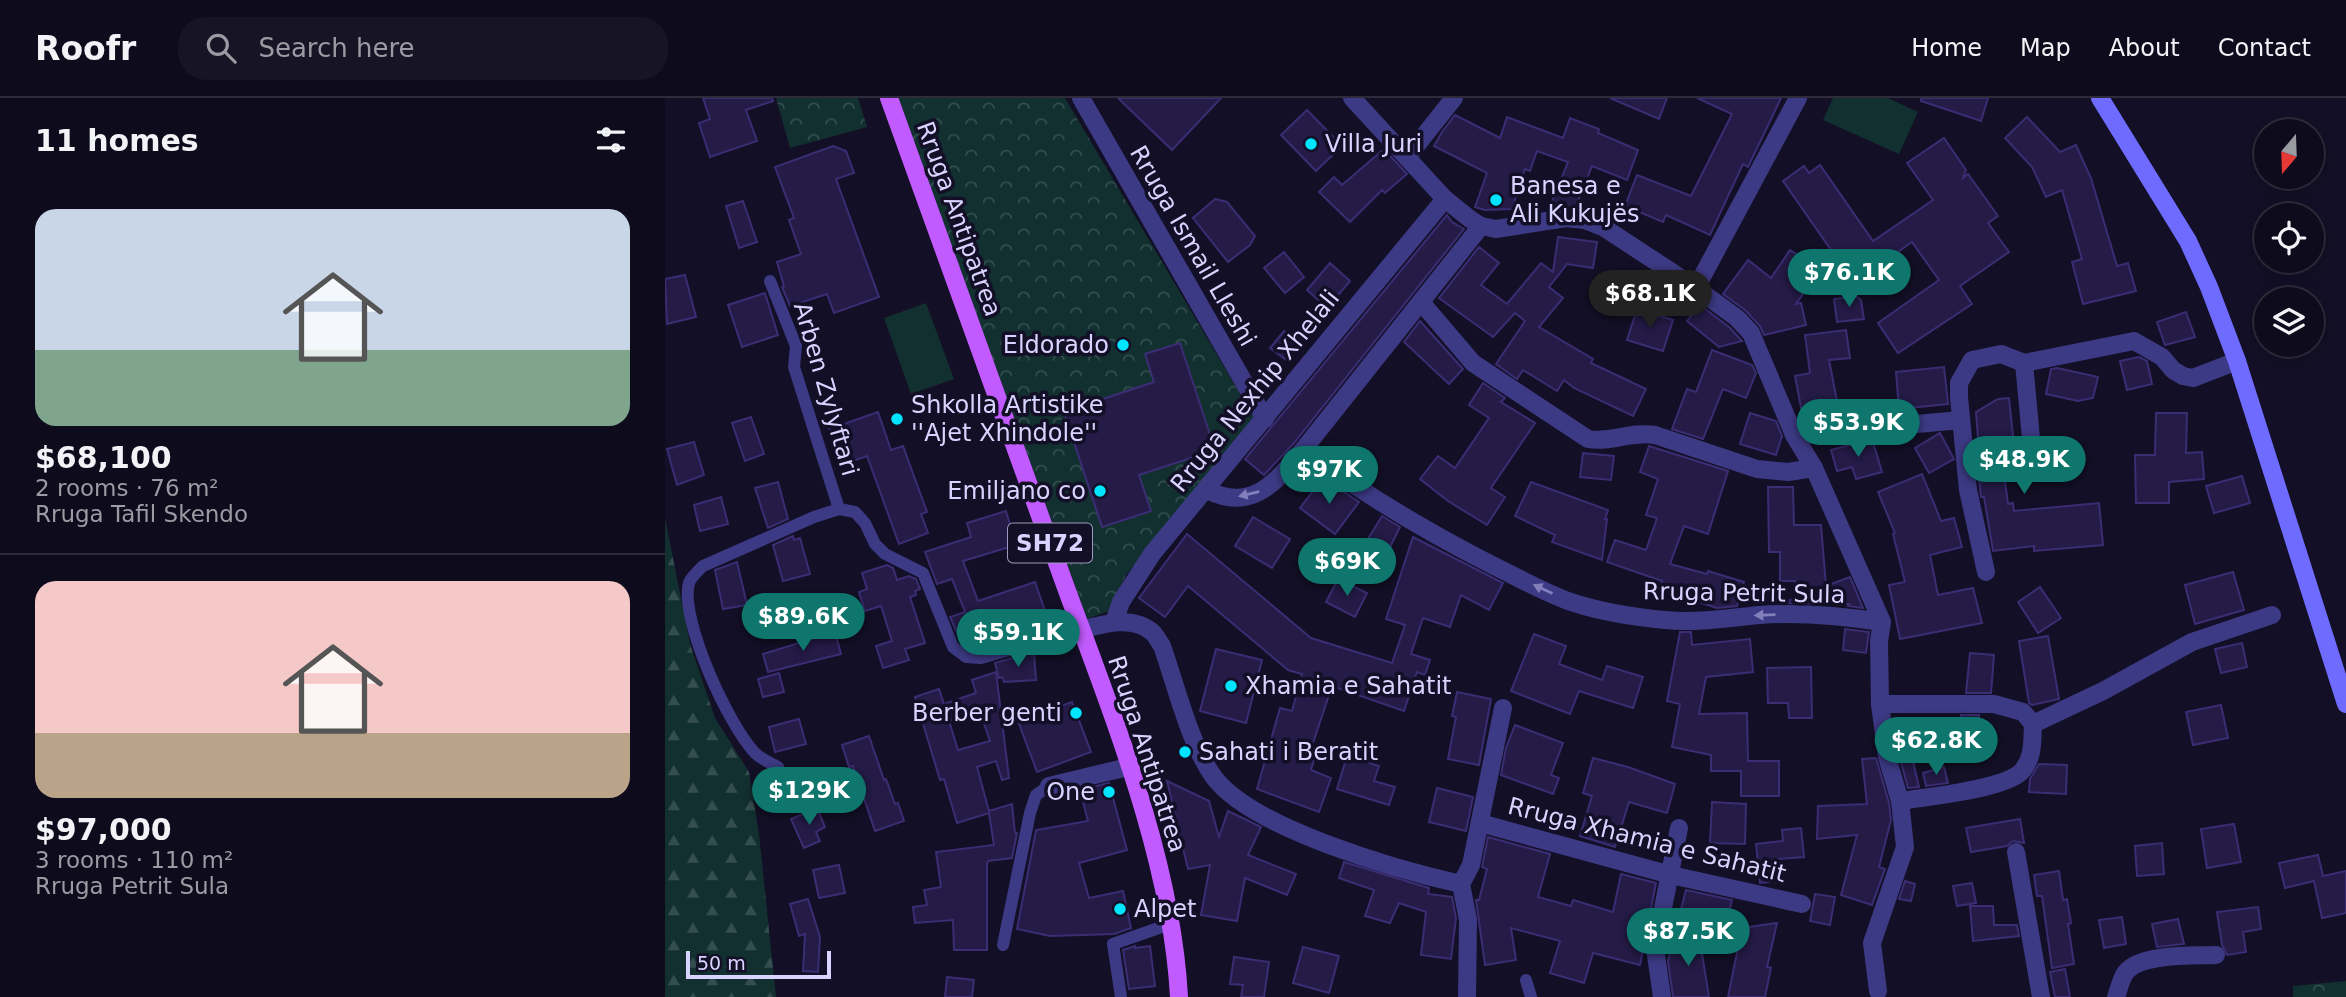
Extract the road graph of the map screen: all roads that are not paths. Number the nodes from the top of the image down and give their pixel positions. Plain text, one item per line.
1 (889, 98) edge
2 (1081, 98) edge
3 (1352, 98) edge
4 (1454, 98) edge
5 (1798, 98) edge
6 (2110, 102) edge
7 (1408, 156) junction
8 (1445, 199) junction
9 (1481, 226) junction
10 (770, 281) dead end
11 (1696, 288) junction
12 (1421, 302) junction
13 (2237, 361) junction
14 (2024, 363) junction
15 (1265, 419) junction
16 (1961, 420) junction
17 (1794, 435) junction
18 (1304, 450) junction
19 (2033, 460) dead end
20 (1814, 468) junction
21 (1207, 490) junction
22 (839, 509) junction
23 (1986, 572) dead end
24 (2272, 615) dead end
25 (1114, 622) junction
26 (1882, 622) junction
27 (1081, 629) junction
28 (2346, 704) edge
29 (1880, 705) junction
30 (1503, 708) dead end
31 (2033, 724) junction
32 (778, 767) dead end
33 (1128, 767) junction
34 (1049, 786) joint
35 (1900, 801) junction
36 (1480, 823) junction
37 (1679, 828) dead end
38 (2016, 852) dead end
39 (1671, 875) junction
40 (1461, 884) junction
41 (1802, 904) dead end
42 (1170, 924) junction
43 (1003, 945) dead end
44 (2216, 955) dead end
45 (1526, 980) dead end
46 (1878, 991) dead end
47 (1121, 997) edge
48 (1179, 997) edge
49 (1467, 997) edge
50 (1531, 997) edge
51 (1662, 997) edge
52 (2041, 997) edge
53 (2116, 997) edge

1 - 27 main road, Rruga Antipatrea / SH72
2 - 15 street, Rruga Ismail Lleshi
3 - 7 street
4 - 7 street
5 - 11 street
6 - 13 main road
7 - 8 street
8 - 9 street
8 - 15 street, Rruga Nexhip Xhelali
9 - 11 street
9 - 12 street
10 - 22 lane, Arben Zylyftari
11 - 17 street
12 - 18 street
12 - 20 street
13 - 14 street
13 - 28 main road
14 - 16 street
14 - 19 street
15 - 21 street, Rruga Nexhip Xhelali
16 - 17 street
16 - 23 street
17 - 20 street
18 -> 21 street
26 -> 18 street, Rruga Petrit Sula
20 - 26 street
21 - 25 street, Rruga Nexhip Xhelali
22 - 27 lane, Arben Zylyftari
22 - 32 lane, Arben Zylyftari
24 - 31 street
25 - 27 street
25 - 40 street
26 - 29 street
27 - 33 main road, Rruga Antipatrea / SH72
29 - 31 street
29 - 35 street
30 - 36 street
31 - 35 street
33 - 34 street
33 - 42 main road, Rruga Antipatrea / SH72
34 - 43 lane
35 - 46 street
36 - 39 street, Rruga Xhamia e Sahatit
36 - 40 street
37 - 39 street
38 - 52 street
39 - 41 street, Rruga Xhamia e Sahatit
39 - 51 street
40 - 49 street
42 - 47 lane
42 - 48 main road, Rruga Antipatrea / SH72
44 - 53 street
45 - 50 lane

